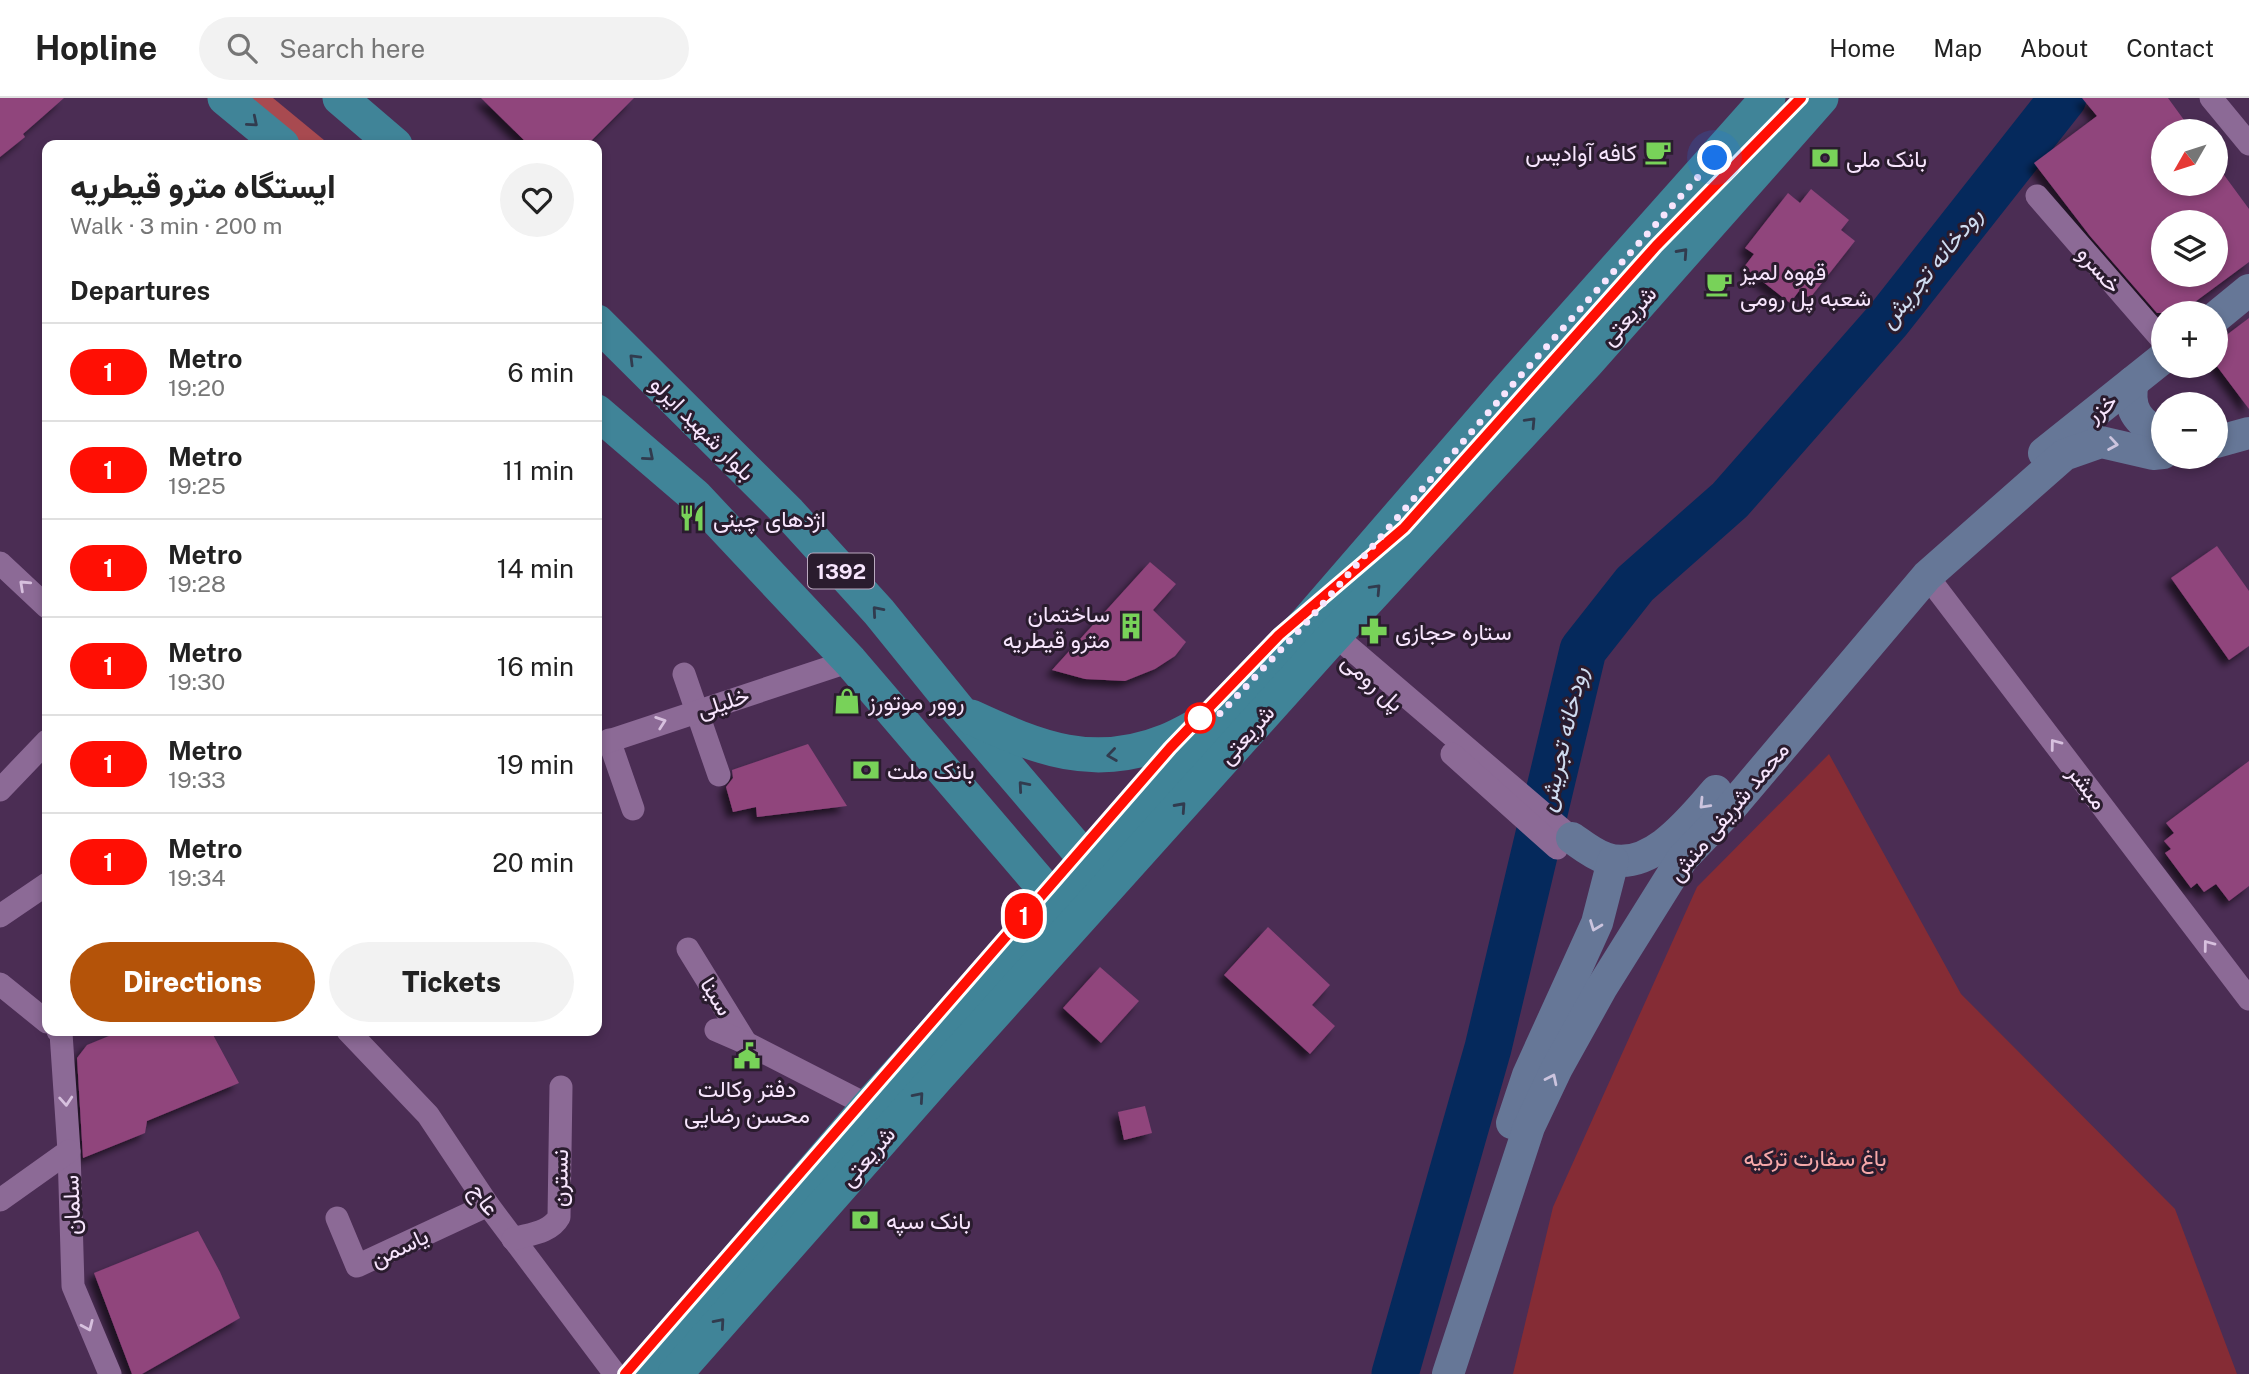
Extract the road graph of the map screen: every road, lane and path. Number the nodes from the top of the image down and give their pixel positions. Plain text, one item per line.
1 (225, 98) edge
2 (1768, 98) edge
3 (1821, 98) edge
4 (2211, 98) edge
5 (344, 100) edge
6 (276, 140) edge
7 (389, 140) edge
8 (2249, 144) edge
9 (2037, 196) dead end
10 (2249, 290) edge
11 (2228, 307) edge
12 (602, 327) edge
13 (2151, 327) edge
14 (2151, 368) edge
15 (2133, 382) junction
16 (602, 416) edge
17 (2151, 429) edge
18 (2151, 454) edge
19 (2040, 456) joint
20 (0, 563) edge
21 (1927, 576) junction
22 (42, 602) edge
23 (1330, 639) junction
24 (850, 661) junction
25 (684, 674) dead end
26 (696, 710) junction
27 (960, 712) junction
28 (1221, 713) junction
29 (603, 742) edge
30 (42, 746) edge
31 (719, 775) dead end
32 (0, 790) edge
33 (633, 808) dead end
34 (1564, 843) joint
35 (1672, 853) junction
36 (1611, 871) junction
37 (1100, 874) junction
38 (42, 887) edge
39 (1068, 910) junction
40 (0, 916) edge
41 (688, 949) dead end
42 (0, 984) edge
43 (2249, 999) edge
44 (42, 1017) edge
45 (716, 1030) dead end
46 (59, 1036) edge
47 (353, 1036) edge
48 (746, 1043) junction
49 (561, 1087) dead end
50 (869, 1106) junction
51 (69, 1151) junction
52 (0, 1200) edge
53 (488, 1205) junction
54 (337, 1218) dead end
55 (513, 1239) junction
56 (110, 1374) edge
57 (615, 1374) edge
58 (639, 1374) edge
59 (675, 1374) edge
60 (1428, 1374) edge
61 (1448, 1374) edge

1 -> 6 main road
2 - 28 main road, شریعتی
23 -> 3 main road, شریعتی
4 - 8 street
5 - 7 main road
9 - 13 street, خسرو
10 - 11 street
27 -> 12 main road, بلوار شهید ایرلو / 1392
14 - 15 street, خزر
15 - 17 street
15 - 19 street, خزر
16 -> 24 main road, 1392
21 -> 18 street, محمد شریفی منش
19 -> 35 street, محمد شریفی منش
22 -> 20 street
21 - 35 street, محمد شریفی منش
43 -> 21 street, مبشر
23 - 34 street, پل رومی
37 -> 23 main road, شریعتی
24 - 26 street, خلیلی
24 - 39 main road, 1392
25 - 26 street
29 -> 26 street, خلیلی
26 - 31 street
28 -> 27 main road
37 -> 27 main road, بلوار شهید ایرلو / 1392
28 - 37 main road, شریعتی
29 - 33 street
30 - 32 street
34 - 36 street, پل رومی
35 - 36 street
61 -> 35 street, محمد شریفی منش
36 -> 60 street
37 - 39 main road, شریعتی
38 - 40 street
39 - 50 main road, شریعتی
59 -> 39 main road, شریعتی
41 - 48 street, سینا
42 - 44 street, سلمان
45 - 48 street, سینا
46 -> 51 street, سلمان
47 - 53 street, عاج
48 - 50 street, سینا
49 - 55 street, نسترن
50 - 58 main road, شریعتی
51 - 52 street
51 -> 56 street, سلمان
53 - 54 street, یاسمن
53 - 55 street, عاج
55 - 57 street, عاج

